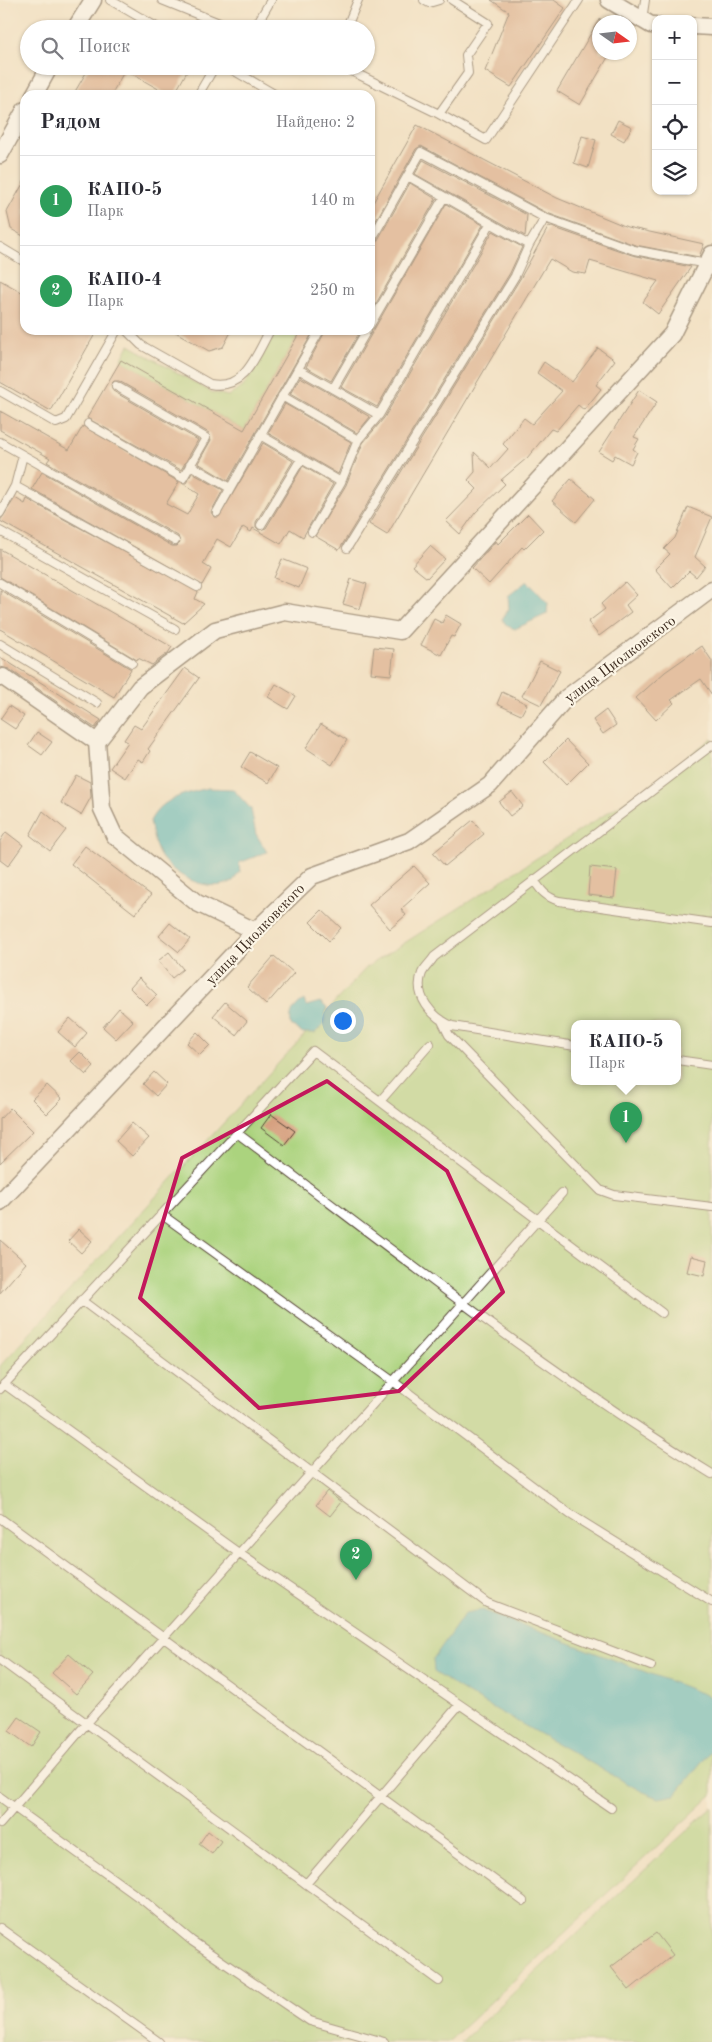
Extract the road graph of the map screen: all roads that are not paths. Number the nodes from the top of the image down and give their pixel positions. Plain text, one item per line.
1 (93, 0) edge
2 (110, 0) edge
3 (162, 0) edge
4 (271, 0) edge
5 (358, 0) edge
6 (424, 0) edge
7 (439, 0) edge
8 (452, 0) edge
9 (578, 0) edge
10 (609, 0) edge
11 (646, 0) edge
12 (81, 20) edge
13 (144, 20) edge
14 (212, 20) edge
15 (259, 20) edge
16 (350, 20) edge
17 (649, 23) edge
18 (697, 26) edge
19 (712, 27) edge
20 (45, 75) edge
21 (210, 75) edge
22 (242, 75) edge
23 (359, 75) edge
24 (37, 90) edge
25 (201, 90) edge
26 (267, 90) edge
27 (438, 114) junction
28 (20, 119) edge
29 (0, 155) edge
30 (408, 176) junction
31 (444, 197) junction
32 (545, 218) junction
33 (490, 224) junction
34 (375, 233) edge
35 (529, 245) junction
36 (0, 247) edge
37 (20, 259) edge
38 (710, 259) edge
39 (375, 316) edge
40 (114, 335) edge
41 (131, 335) edge
42 (267, 335) edge
43 (317, 335) edge
44 (364, 335) edge
45 (298, 369) junction
46 (116, 386) dead end
47 (333, 389) junction
48 (0, 391) edge
49 (282, 396) junction
50 (379, 415) junction
51 (88, 424) dead end
52 (260, 436) junction
53 (358, 440) junction
54 (0, 442) edge
55 (23, 455) junction
56 (301, 459) junction
57 (190, 465) junction
58 (341, 482) junction
59 (15, 486) junction
60 (230, 488) junction
61 (0, 492) edge
62 (8, 497) junction
63 (216, 512) dead end
64 (0, 513) edge
65 (262, 525) dead end
66 (0, 531) edge
67 (312, 532) dead end
68 (174, 541) dead end
69 (347, 548) dead end
70 (0, 584) edge
71 (197, 587) dead end
72 (712, 589) edge
73 (175, 629) dead end
74 (0, 644) edge
75 (132, 663) dead end
76 (0, 678) edge
77 (97, 703) dead end
78 (97, 742) junction
79 (712, 745) edge
80 (534, 880) junction
81 (712, 923) edge
82 (255, 931) junction
83 (442, 1021) junction
84 (430, 1044) dead end
85 (571, 1045) edge
86 (681, 1060) edge
87 (712, 1064) edge
88 (381, 1100) junction
89 (237, 1133) junction
90 (562, 1193) dead end
91 (0, 1202) edge
92 (712, 1207) edge
93 (161, 1214) junction
94 (539, 1221) junction
95 (81, 1300) junction
96 (464, 1304) junction
97 (662, 1313) dead end
98 (394, 1382) junction
99 (2, 1386) edge
100 (313, 1472) junction
101 (712, 1474) edge
102 (0, 1518) edge
103 (240, 1554) junction
104 (712, 1602) edge
105 (163, 1639) junction
106 (0, 1660) edge
107 (651, 1666) dead end
108 (459, 1705) junction
109 (87, 1723) junction
110 (0, 1797) edge
111 (380, 1797) junction
112 (15, 1807) junction
113 (611, 1808) dead end
114 (0, 1824) edge
115 (306, 1884) junction
116 (523, 1901) dead end
117 (0, 1928) edge
118 (439, 1981) dead end
119 (158, 2042) edge
120 (384, 2042) edge

1 - 12 street
2 - 13 lane
3 - 14 lane
4 - 15 lane
5 - 16 lane
6 - 7 lane
8 - 27 lane
9 - 27 lane
10 - 17 street
11 - 17 lane
18 - 19 street
20 - 24 street
21 - 25 lane
22 - 26 lane
23 - 27 lane
28 - 29 street
30 - 31 lane
30 - 32 lane
30 - 34 lane
31 - 33 lane
31 - 39 lane
32 - 35 lane
32 - 38 lane
33 - 35 lane
33 - 50 lane
35 - 69 lane
36 - 37 lane
38 - 78 street
40 - 48 lane
41 - 42 lane
43 - 45 lane
44 - 47 lane
45 - 47 lane
45 - 49 lane
46 - 57 lane
47 - 50 lane
49 - 52 lane
49 - 53 lane
50 - 53 lane
51 - 57 lane
52 - 56 lane
52 - 60 lane
53 - 58 lane
54 - 55 lane
55 - 59 lane
55 - 68 lane
56 - 58 lane
56 - 65 lane
57 - 60 lane
58 - 67 lane
59 - 62 lane
59 - 71 lane
60 - 63 lane
61 - 62 lane
62 - 64 lane
66 - 73 lane
70 - 75 lane
72 - 82 street, улица Циолковского
74 - 77 lane
76 - 78 street
78 - 82 street
79 - 80 lane
80 - 81 lane
80 - 83 lane
82 - 91 street, улица Циолковского
83 - 85 lane
83 - 92 lane
84 - 88 lane
86 - 87 lane
88 - 89 lane
88 - 94 lane
89 - 93 lane
89 - 96 lane
90 - 94 lane
93 - 95 lane
93 - 98 lane
94 - 96 lane
94 - 97 lane
95 - 99 lane
95 - 100 lane
96 - 98 lane
96 - 101 lane
98 - 100 lane
98 - 104 lane
99 - 103 lane
100 - 103 lane
100 - 107 lane
102 - 105 lane
103 - 105 lane
103 - 108 lane
105 - 109 lane
105 - 111 lane
106 - 109 lane
108 - 111 lane
108 - 113 lane
109 - 112 lane
109 - 115 lane
110 - 112 lane
111 - 115 lane
111 - 116 lane
112 - 114 lane
112 - 120 lane
115 - 118 lane
117 - 119 lane

